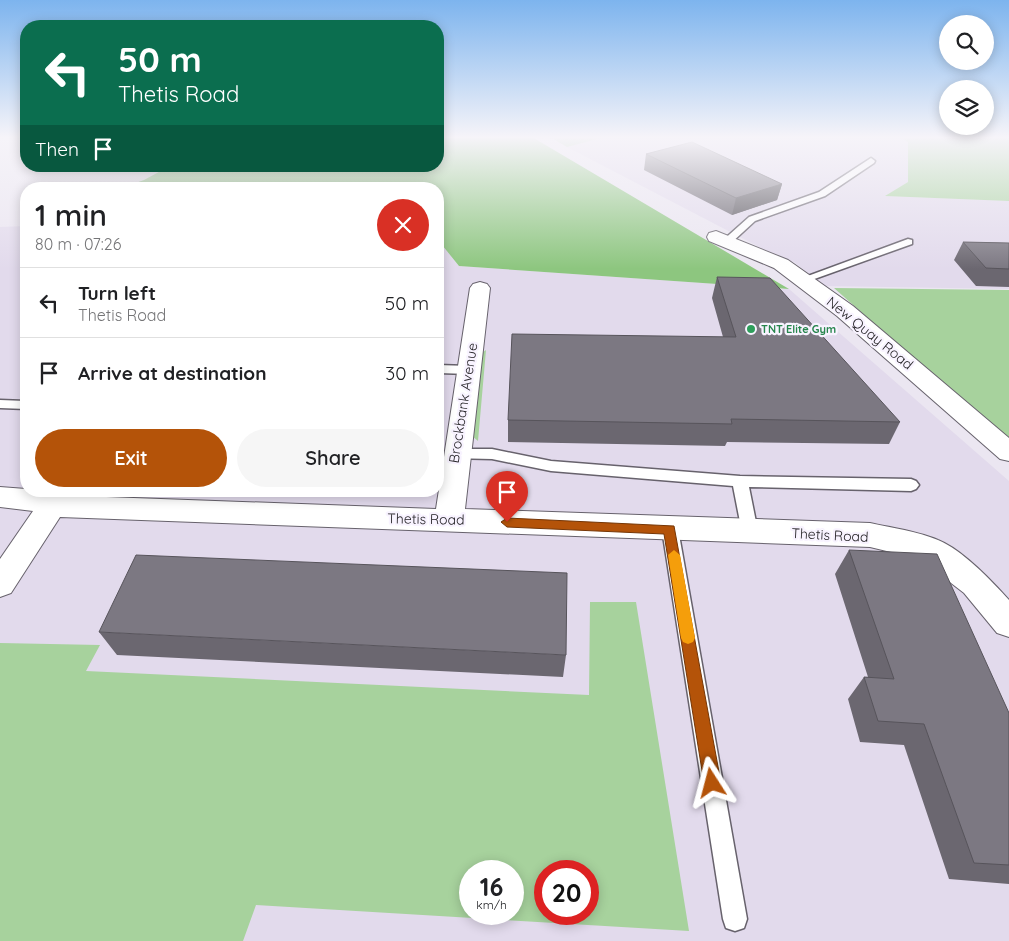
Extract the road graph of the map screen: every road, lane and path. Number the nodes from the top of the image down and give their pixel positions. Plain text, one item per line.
1 (841, 181) edge
2 (721, 239) joint
3 (908, 242) dead end
4 (802, 280) junction
5 (480, 288) dead end
6 (444, 369) edge
7 (469, 370) junction
8 (0, 404) edge
9 (20, 405) edge
10 (1009, 452) edge
11 (455, 454) junction
12 (740, 481) junction
13 (911, 485) dead end
14 (0, 497) edge
15 (55, 498) edge
16 (450, 519) junction
17 (670, 529) junction
18 (750, 532) junction
19 (0, 584) edge
20 (1009, 623) edge
21 (735, 919) dead end

1 - 2 lane
2 - 4 street, New Quay Road
3 - 4 lane
4 - 10 street, New Quay Road
5 - 7 street, Brockbank Avenue
6 - 7 lane
7 - 11 street, Brockbank Avenue
8 - 9 lane
11 - 12 lane
11 - 16 street, Brockbank Avenue
12 - 13 lane
12 - 18 lane
14 - 15 street, Thetis Road
15 - 16 street, Thetis Road
15 - 19 street
16 - 17 street, Thetis Road
17 - 18 street, Thetis Road
17 - 21 lane
18 - 20 street, Thetis Road

